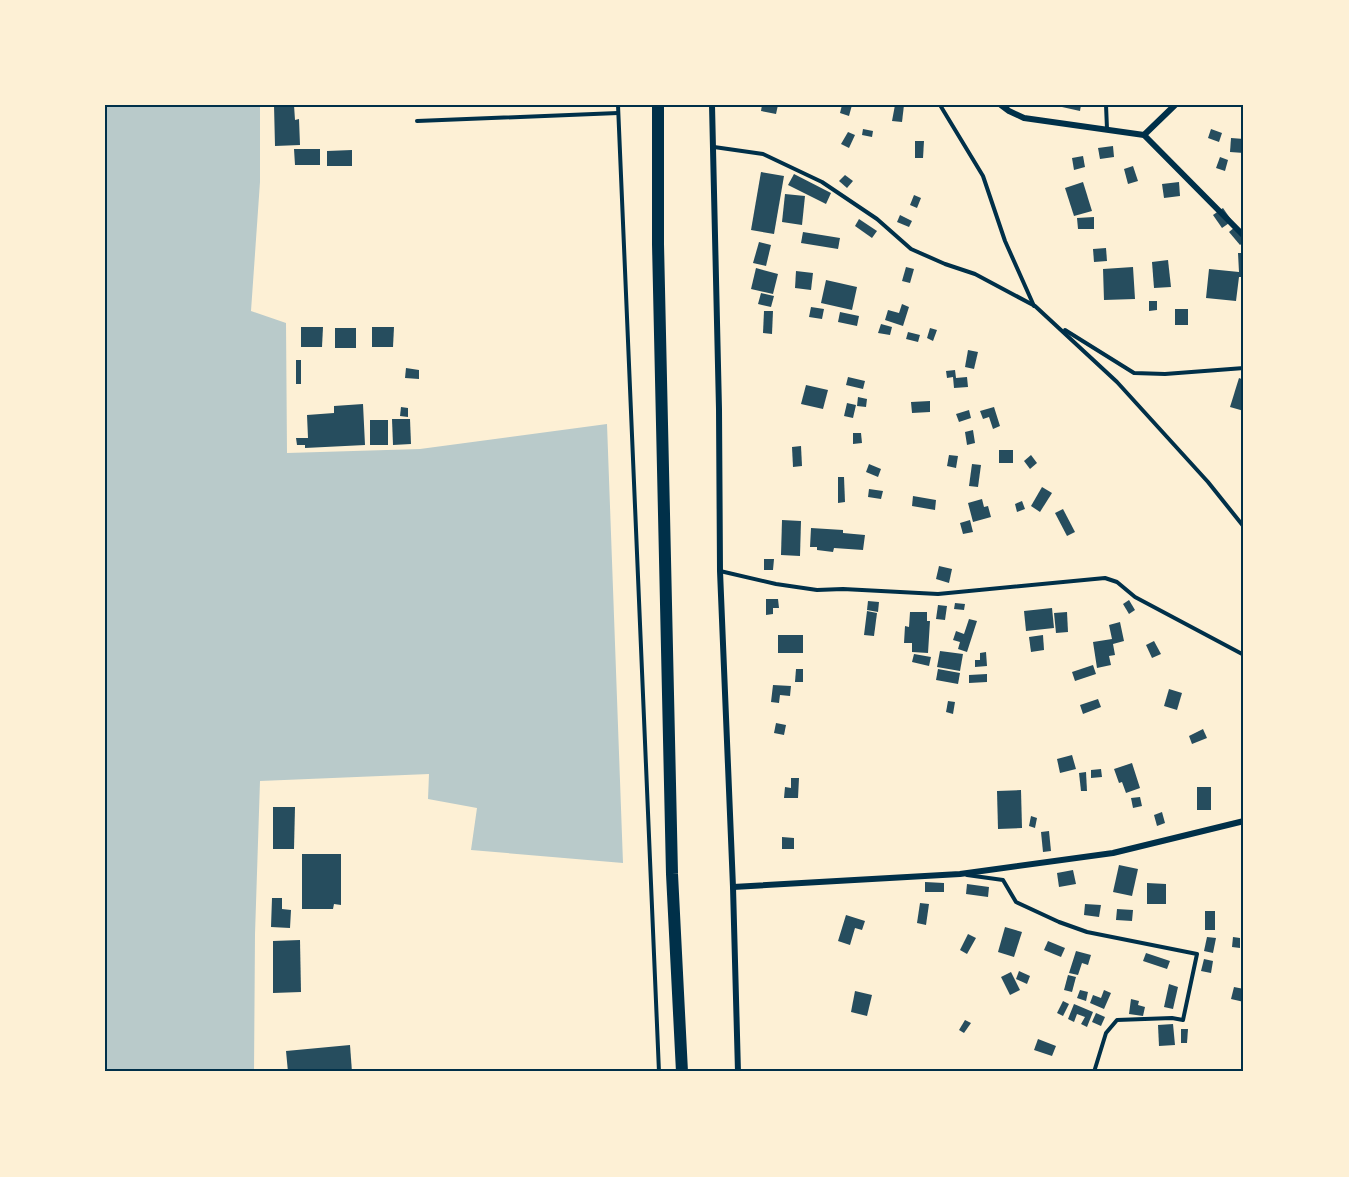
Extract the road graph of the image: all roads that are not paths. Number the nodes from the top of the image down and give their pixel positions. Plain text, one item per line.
1 (618, 105) edge
2 (652, 105) edge
3 (658, 105) edge
4 (712, 105) edge
5 (939, 105) edge
6 (1001, 105) edge
7 (1107, 105) edge
8 (1175, 105) edge
9 (618, 113) junction
10 (417, 121) dead end
11 (1107, 130) junction
12 (1144, 135) junction
13 (714, 147) junction
14 (1244, 236) edge
15 (658, 244) junction
16 (1035, 306) junction
17 (1058, 326) junction
18 (1244, 368) edge
19 (1244, 527) edge
20 (720, 571) junction
21 (1244, 655) edge
22 (1244, 821) edge
23 (960, 874) junction
24 (733, 886) junction
25 (659, 1072) edge
26 (682, 1072) edge
27 (738, 1072) edge
28 (1094, 1072) edge

1 - 9 lane
2 - 15 highway
3 - 15 highway
4 - 13 street
5 - 16 lane
6 - 11 street
7 - 11 lane
8 - 12 street
9 - 10 lane
9 - 25 lane
11 - 12 street
12 - 14 street
13 - 16 lane
13 - 20 street
15 - 26 highway
16 - 17 lane
17 - 18 lane
17 - 19 lane
20 - 21 lane
20 - 24 street
22 - 23 street
23 - 24 street
23 - 28 lane
24 - 27 street

